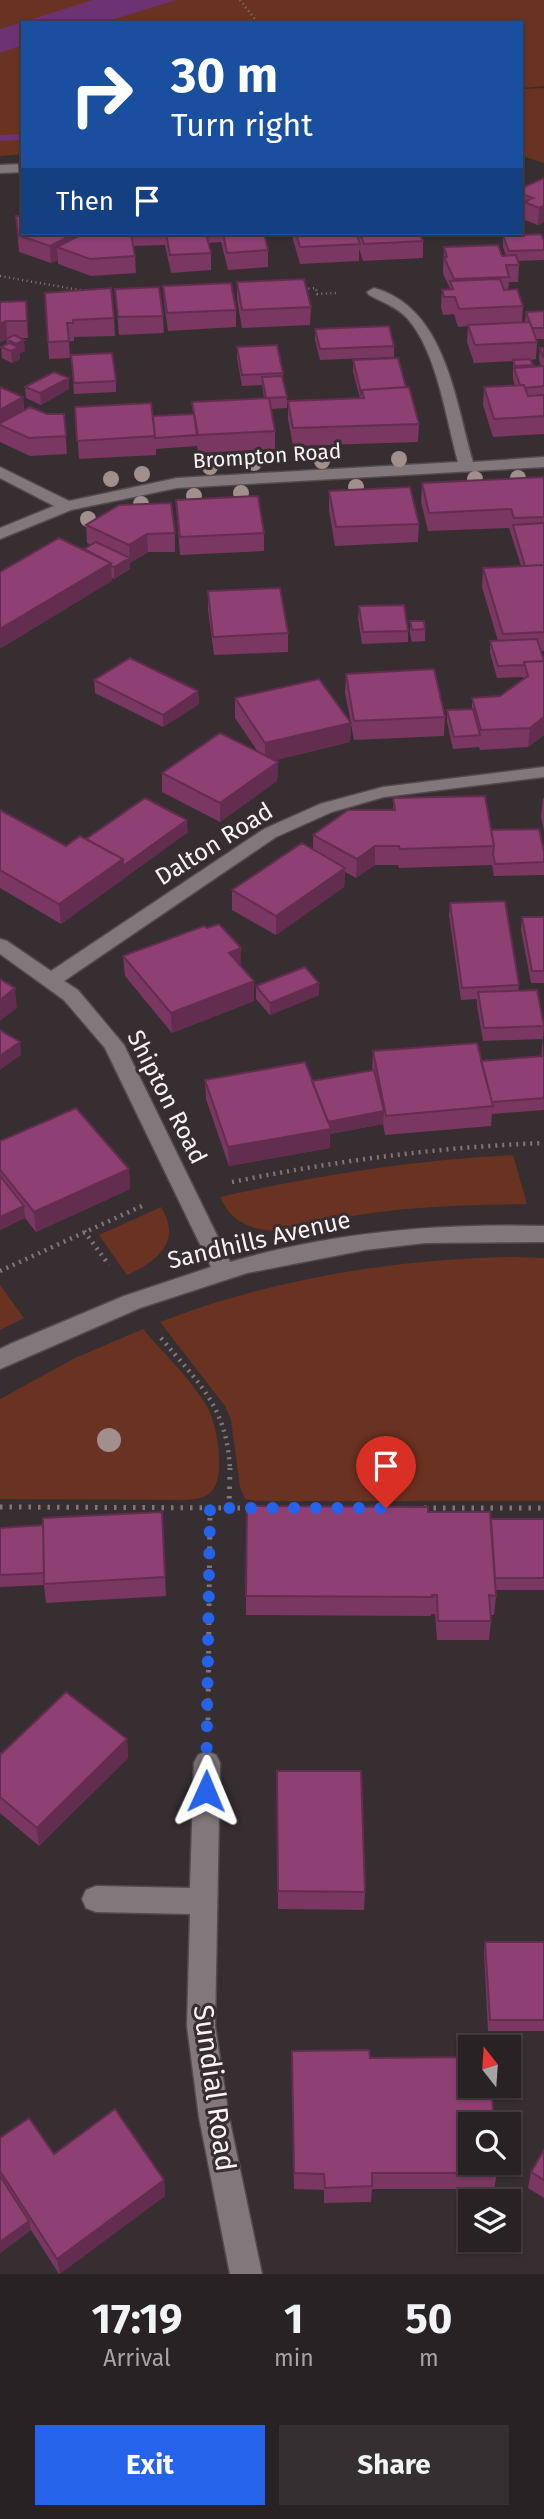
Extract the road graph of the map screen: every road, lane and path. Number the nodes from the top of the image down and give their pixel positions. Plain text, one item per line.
1 (240, 0) edge
2 (256, 21) edge
3 (21, 167) edge
4 (0, 169) edge
5 (0, 276) edge
6 (303, 289) edge
7 (91, 292) edge
8 (374, 292) joint
9 (544, 462) edge
10 (467, 466) junction
11 (0, 471) edge
12 (66, 506) junction
13 (0, 534) edge
14 (544, 772) edge
15 (0, 945) edge
16 (52, 980) junction
17 (544, 1143) edge
18 (185, 1193) junction
19 (85, 1231) junction
20 (544, 1234) edge
21 (224, 1271) junction
22 (0, 1272) edge
23 (134, 1300) junction
24 (0, 1360) edge
25 (0, 1507) edge
26 (210, 1508) junction
27 (229, 1508) junction
28 (256, 1508) edge
29 (421, 1508) edge
30 (544, 1508) edge
31 (207, 1763) joint
32 (96, 1899) dead end
33 (204, 1901) junction
34 (246, 2274) edge

1 - 2 path
3 - 4 street
5 - 7 path
6 - 8 path
8 - 10 street
9 - 10 street, Brompton Road
10 - 12 street, Brompton Road
11 - 12 street
12 - 13 street, Brompton Road
14 - 16 street, Dalton Road
15 - 16 street, Shipton Road
16 - 18 street, Shipton Road
17 - 18 path
18 - 19 path
18 - 21 street, Shipton Road
19 - 22 path
19 - 23 path
20 - 21 street, Sandhills Avenue
21 - 23 street, Sandhills Avenue
23 - 24 street, Sandhills Avenue
23 - 27 path
25 - 26 path
26 - 27 path
26 - 31 path
27 - 28 path
29 - 30 path
31 - 33 street, Sundial Road
32 - 33 street
33 - 34 street, Sundial Road

